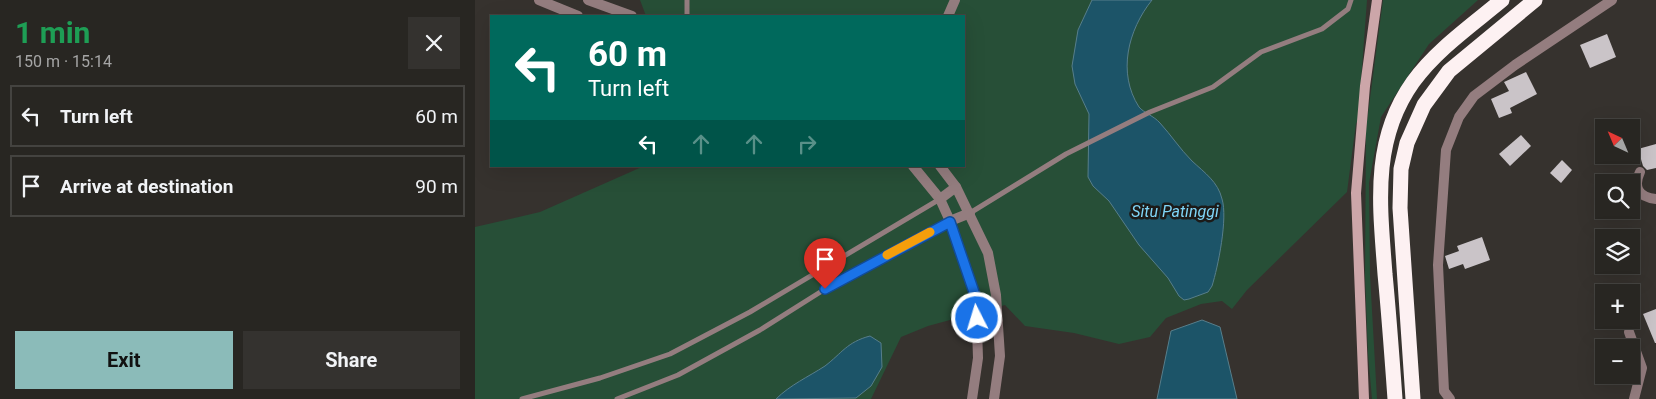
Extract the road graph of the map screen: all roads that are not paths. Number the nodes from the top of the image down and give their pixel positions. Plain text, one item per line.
1 (539, 0) edge
2 (588, 0) edge
3 (687, 0) edge
4 (1351, 0) edge
5 (1377, 0) edge
6 (1502, 0) edge
7 (1535, 0) edge
8 (1612, 0) edge
9 (952, 1) edge
10 (576, 15) edge
11 (629, 15) edge
12 (687, 15) edge
13 (948, 15) edge
14 (914, 167) edge
15 (940, 167) edge
16 (1640, 172) dead end
17 (956, 187) junction
18 (940, 199) junction
19 (1656, 199) edge
20 (970, 213) junction
21 (950, 222) junction
22 (1629, 332) dead end
23 (522, 399) edge
24 (617, 399) edge
25 (972, 399) edge
26 (993, 399) edge
27 (1364, 399) edge
28 (1395, 399) edge
29 (1413, 399) edge
30 (1450, 399) edge
31 (1634, 399) edge

1 - 10 street
2 - 11 street
3 - 12 lane
4 - 20 lane
5 - 27 main road
6 - 28 highway
7 - 29 highway
8 - 30 street
9 - 13 street
14 - 18 street
15 - 17 street
16 - 19 street
17 - 18 street
17 - 20 street
18 - 21 street
18 - 23 lane
20 - 21 street
20 - 26 street
21 - 24 lane
21 - 25 street
22 - 31 street

